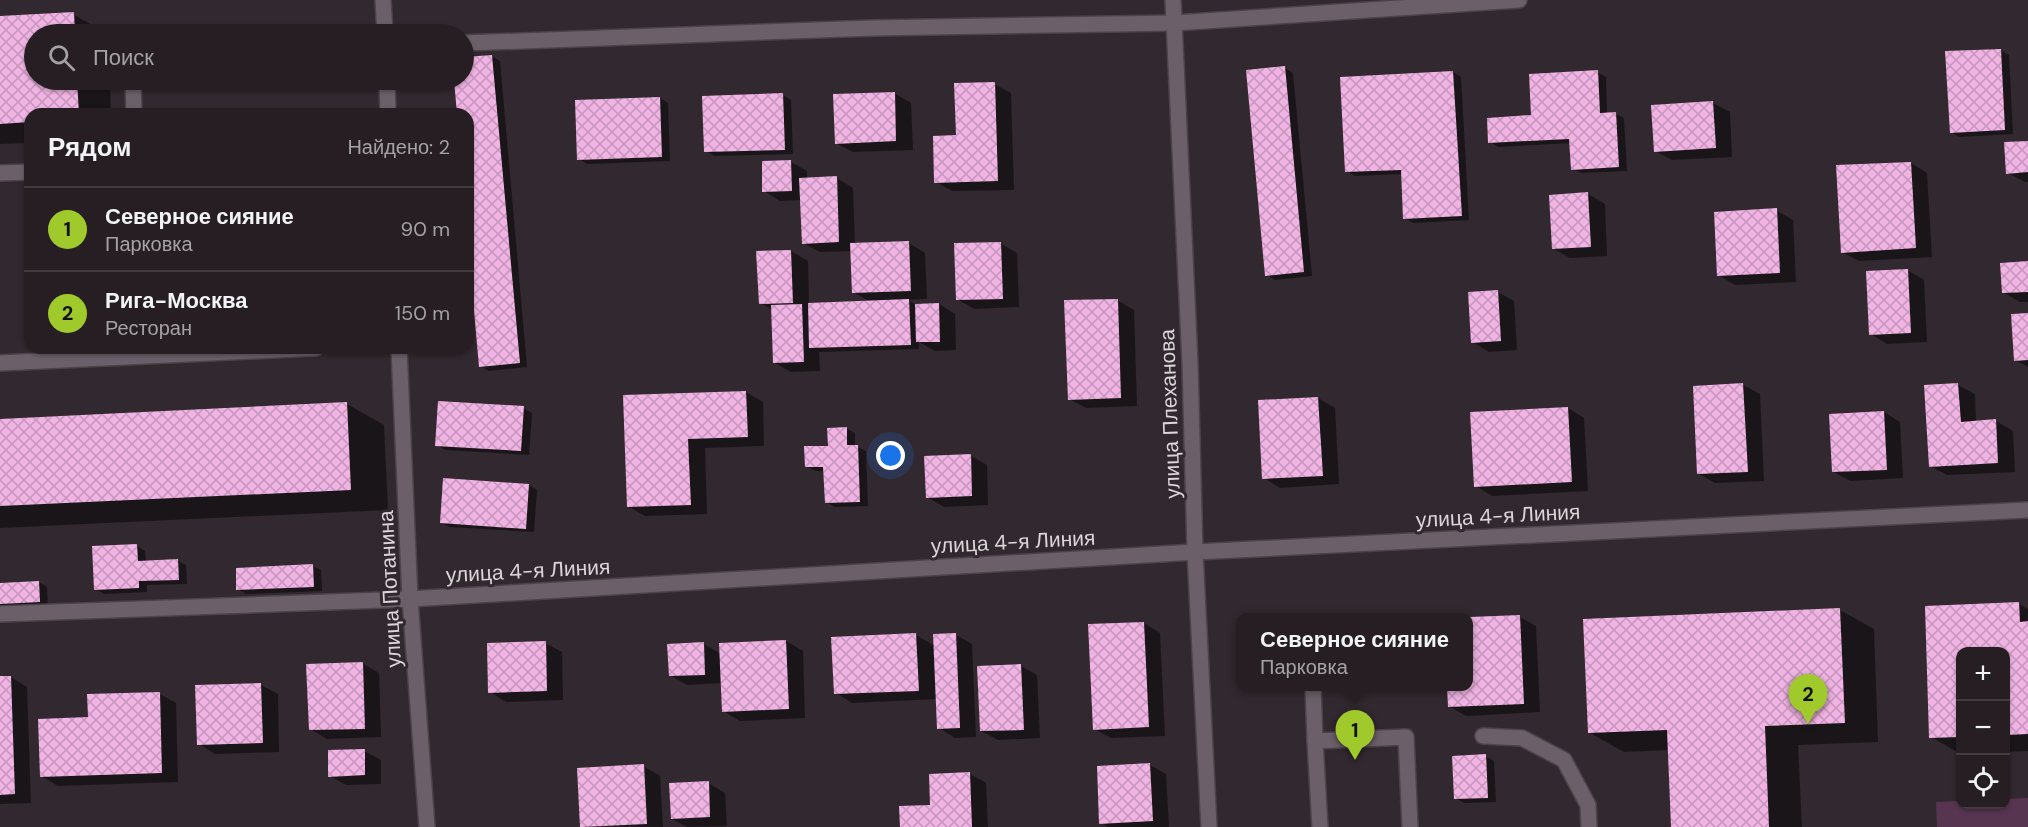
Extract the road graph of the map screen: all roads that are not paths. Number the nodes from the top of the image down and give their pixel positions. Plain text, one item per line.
1 (383, 0) edge
2 (1173, 0) edge
3 (1519, 0) edge
4 (1174, 23) junction
5 (384, 24) edge
6 (474, 43) edge
7 (133, 90) edge
8 (387, 90) edge
9 (134, 108) edge
10 (388, 108) edge
11 (24, 172) edge
12 (0, 173) edge
13 (119, 354) edge
14 (399, 354) edge
15 (0, 363) edge
16 (2028, 510) edge
17 (1195, 552) junction
18 (410, 599) junction
19 (0, 614) edge
20 (1312, 691) edge
21 (1483, 736) dead end
22 (1315, 741) junction
23 (427, 827) edge
24 (1209, 827) edge
25 (1320, 827) edge
26 (1410, 827) edge
27 (1590, 827) edge

1 - 5 street
2 - 4 street, улица Плеханова
3 - 4 street
4 - 6 street
4 - 17 street, улица Плеханова
7 - 9 street
8 - 10 street
11 - 12 street
13 - 15 street
14 - 18 street, улица Потанина
16 - 17 street, улица 4-я Линия
17 - 18 street, улица 4-я Линия
17 - 24 street, улица Плеханова
18 - 19 street, улица 4-я Линия
18 - 23 street, улица Потанина
20 - 22 street
21 - 27 street
22 - 25 street
22 - 26 street

